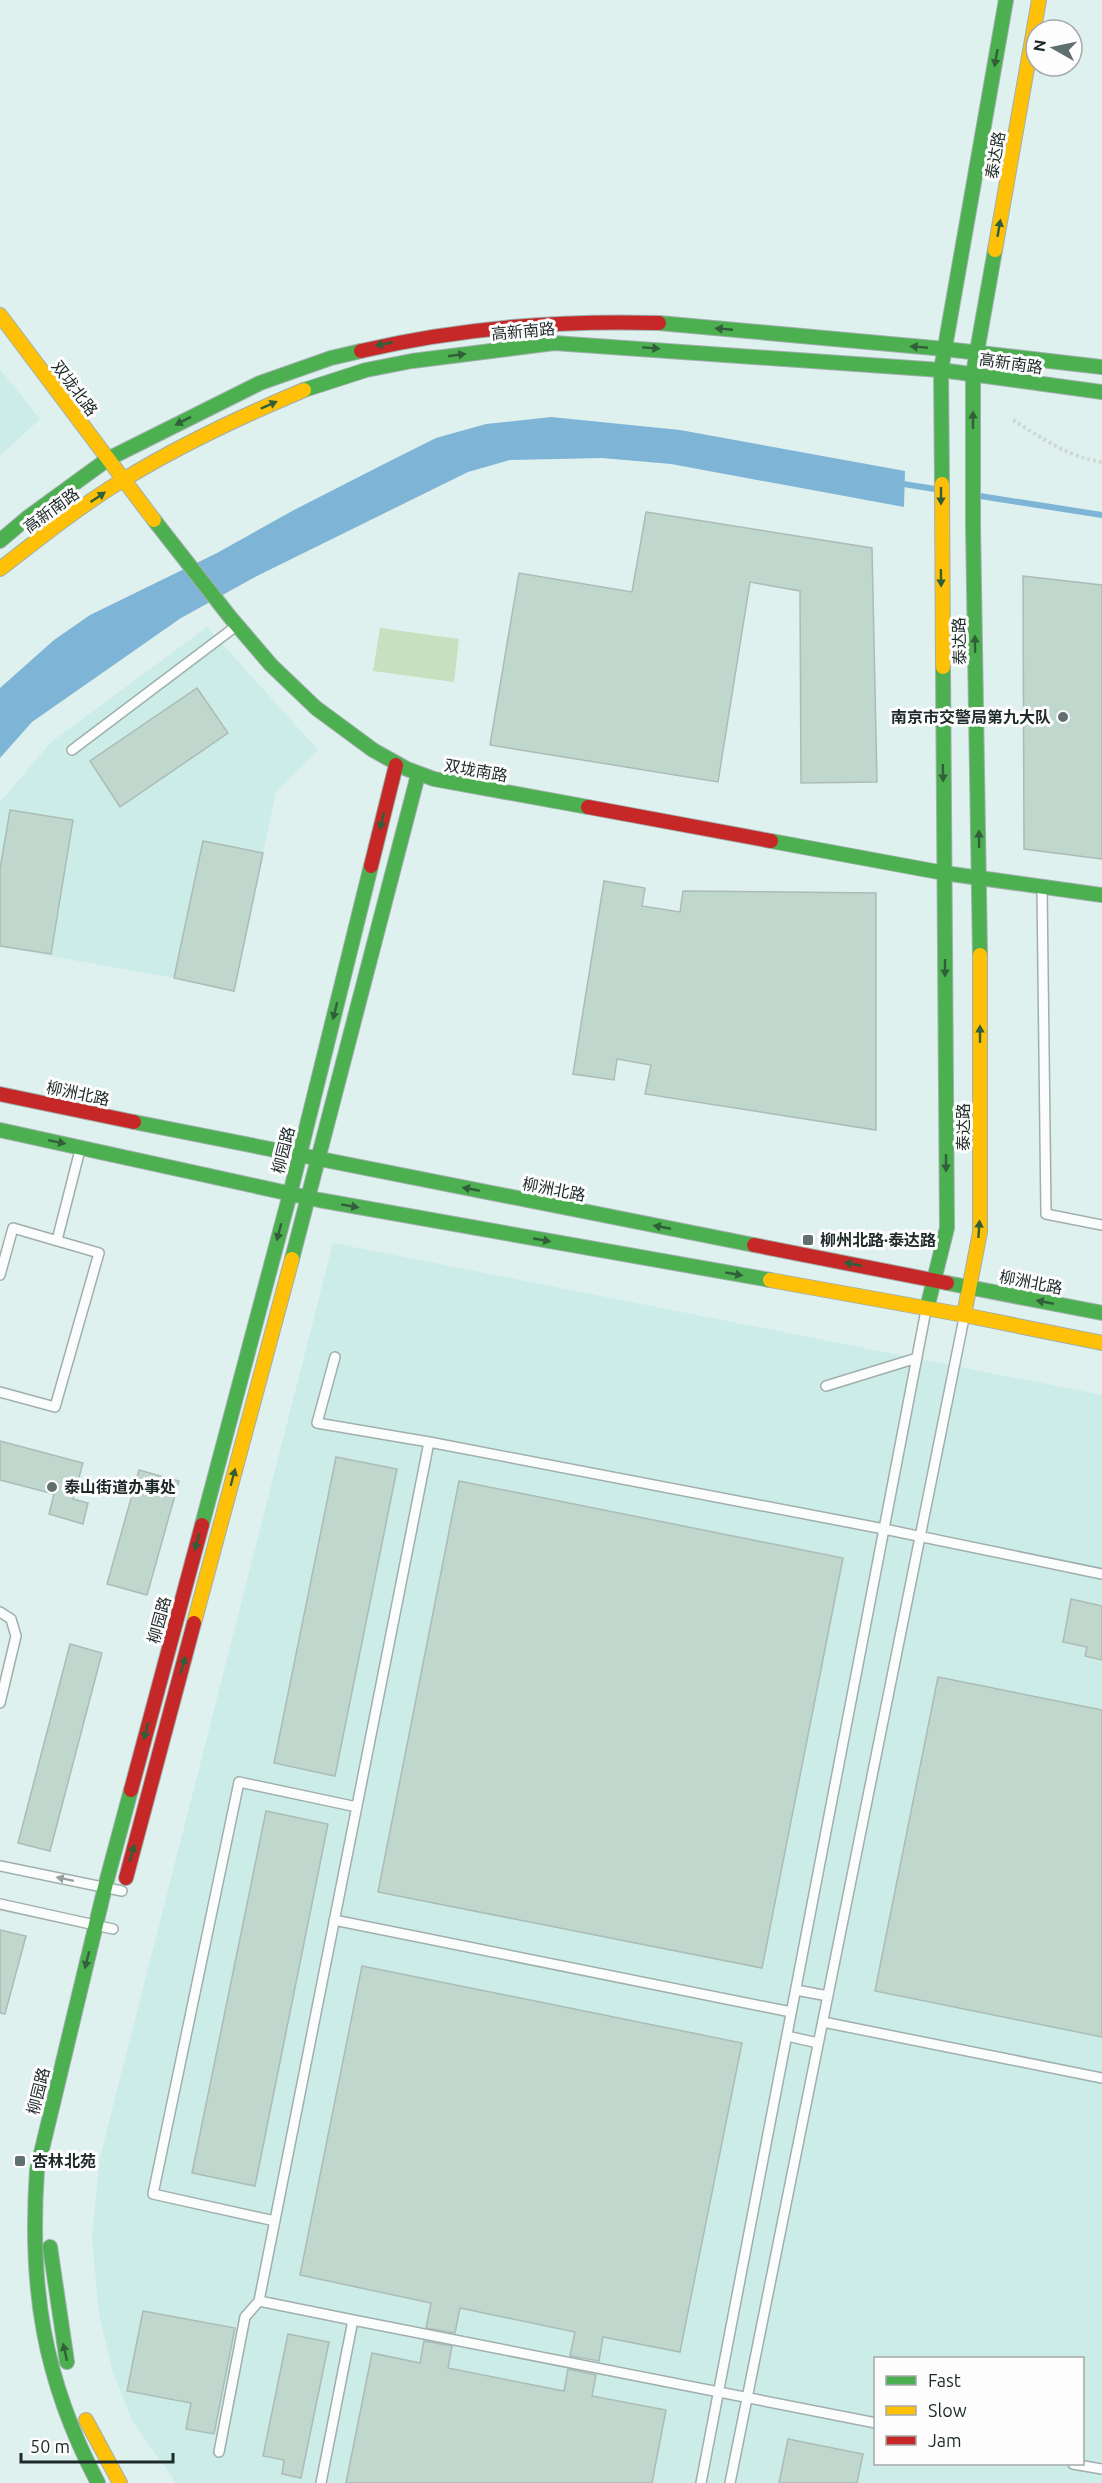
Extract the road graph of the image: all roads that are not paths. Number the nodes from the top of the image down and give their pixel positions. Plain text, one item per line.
1 (1006, 0) edge
2 (1039, 0) edge
3 (0, 315) edge
4 (945, 349) junction
5 (976, 353) junction
6 (1102, 367) edge
7 (941, 370) junction
8 (973, 374) junction
9 (1102, 392) edge
10 (108, 459) junction
11 (123, 480) junction
12 (0, 541) edge
13 (0, 569) edge
14 (233, 620) junction
15 (72, 750) dead end
16 (396, 765) junction
17 (418, 775) junction
18 (944, 873) junction
19 (980, 879) junction
20 (1042, 888) junction
21 (1102, 896) edge
22 (0, 1094) edge
23 (0, 1130) edge
24 (81, 1148) junction
25 (299, 1155) junction
26 (319, 1160) junction
27 (290, 1194) junction
28 (308, 1198) junction
29 (1102, 1225) edge
30 (57, 1240) junction
31 (0, 1275) edge
32 (932, 1279) junction
33 (969, 1286) junction
34 (927, 1308) junction
35 (1102, 1313) edge
36 (964, 1315) junction
37 (1102, 1343) edge
38 (335, 1356) dead end
39 (917, 1358) junction
40 (826, 1386) dead end
41 (0, 1392) edge
42 (429, 1442) junction
43 (884, 1528) junction
44 (920, 1536) junction
45 (1102, 1574) edge
46 (0, 1612) edge
47 (0, 1703) edge
48 (357, 1807) junction
49 (0, 1866) edge
50 (105, 1887) junction
51 (121, 1896) joint
52 (0, 1904) edge
53 (334, 1920) junction
54 (96, 1925) junction
55 (112, 1930) dead end
56 (796, 1990) junction
57 (828, 1996) junction
58 (791, 2012) junction
59 (823, 2022) junction
60 (787, 2036) junction
61 (818, 2043) junction
62 (1102, 2078) edge
63 (275, 2221) junction
64 (50, 2228) dead end
65 (259, 2301) junction
66 (353, 2320) junction
67 (70, 2371) dead end
68 (718, 2391) junction
69 (747, 2396) junction
70 (78, 2402) dead end
71 (874, 2423) edge
72 (219, 2452) dead end
73 (1083, 2465) edge
74 (1102, 2469) edge
75 (99, 2483) edge
76 (120, 2483) edge
77 (321, 2483) edge
78 (701, 2483) edge
79 (730, 2483) edge

1 -> 4 street, 泰达路
5 -> 2 street, 泰达路
3 - 10 street, 双垅北路
4 - 5 street, 高新南路
4 - 7 street, 泰达路
4 -> 10 street, 高新南路
5 - 6 street, 高新南路
5 - 8 street, 泰达路
7 - 8 street, 高新南路
11 -> 7 street, 高新南路
7 -> 18 street, 泰达路
8 - 9 street, 高新南路
19 -> 8 street, 泰达路
10 - 11 street, 双垅北路
10 - 12 street, 高新南路
13 -> 11 street, 高新南路
11 - 14 street, 双垅南路
14 - 15 lane
14 - 16 street, 双垅南路
16 - 17 street, 双垅南路
16 -> 25 street, 柳园路
17 - 18 street, 双垅南路
17 - 26 street
18 - 19 street, 双垅南路
18 -> 32 street, 泰达路
19 - 20 street, 双垅南路
33 -> 19 street, 泰达路
20 - 21 street, 双垅南路
20 - 29 lane
22 - 25 street, 柳洲北路
23 -> 24 street
24 - 27 street
24 - 30 lane
25 - 26 street, 柳洲北路
25 - 27 street, 柳园路
26 - 28 street
32 -> 26 street, 柳洲北路
27 - 28 street
27 -> 50 street, 柳园路
28 -> 34 street
51 -> 28 street
30 - 31 lane
30 - 41 lane
32 - 33 street, 柳洲北路
32 - 34 street, 泰达路
35 -> 33 street, 柳洲北路
33 - 36 street, 泰达路
34 - 36 street
34 - 39 lane
36 - 37 street
36 - 44 lane
38 - 42 lane
39 - 40 lane
39 - 43 lane
42 - 43 lane
42 - 48 lane
43 - 44 lane
43 - 56 lane
44 - 45 lane
44 - 57 lane
46 - 47 lane
48 - 53 lane
48 - 63 lane
50 -> 49 lane
50 - 51 lane
50 - 54 street, 柳园路
52 - 54 lane
53 - 58 lane
53 - 63 lane
54 - 55 lane
54 -> 75 street, 柳园路
56 - 57 lane
56 - 58 lane
57 - 59 lane
58 - 60 lane
59 - 61 lane
59 - 62 lane
60 - 61 lane
60 - 68 lane
61 - 69 lane
63 - 65 lane
67 -> 64 street
65 - 66 lane
65 - 72 lane
66 - 68 lane
66 - 77 lane
68 - 69 lane
68 - 78 lane
69 - 71 lane
69 - 79 lane
70 - 76 street
73 - 74 lane

